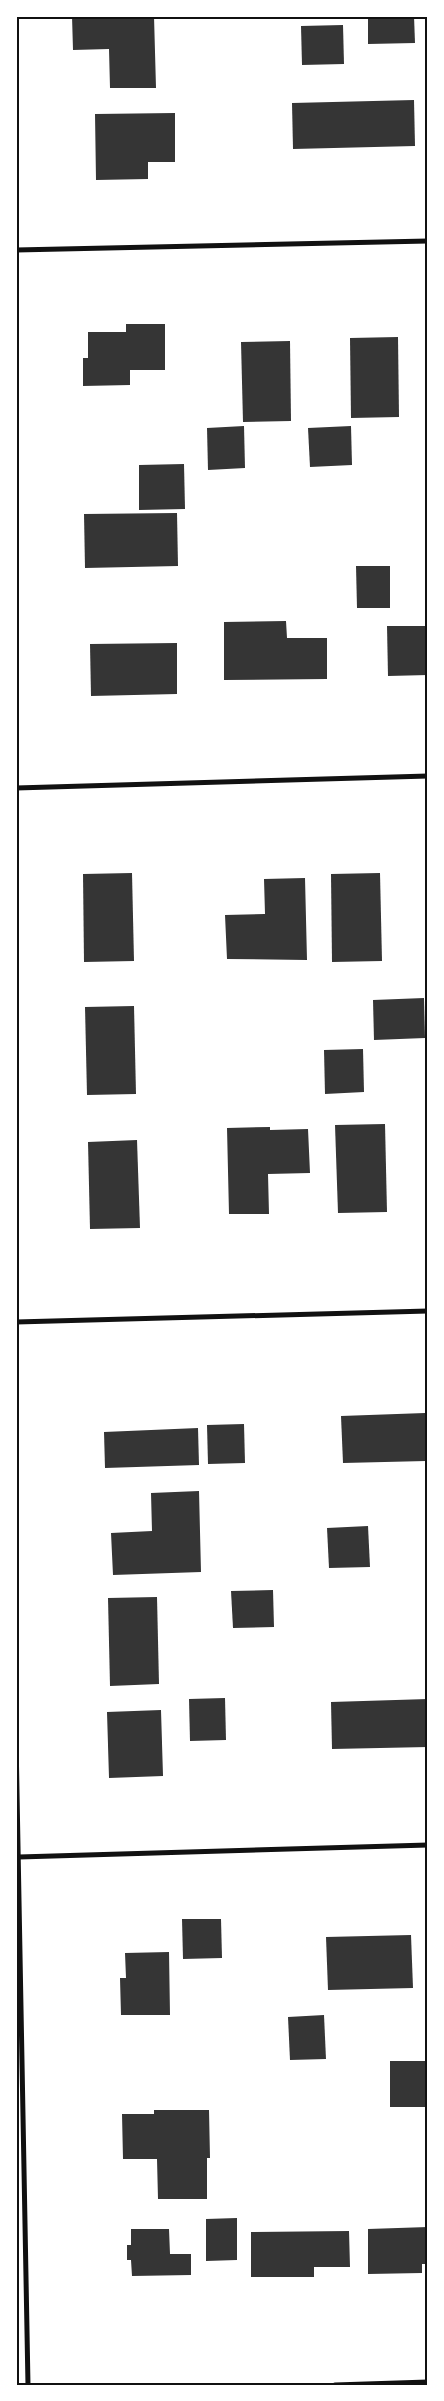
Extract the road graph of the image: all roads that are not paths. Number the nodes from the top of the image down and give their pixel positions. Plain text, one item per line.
1 (428, 241) edge
2 (16, 250) edge
3 (428, 776) edge
4 (16, 788) edge
5 (428, 1310) edge
6 (16, 1322) edge
7 (16, 1739) edge
8 (428, 1846) edge
9 (19, 1857) junction
10 (428, 2382) edge
11 (28, 2385) edge
12 (335, 2385) edge

1 - 2 street
3 - 4 street
5 - 6 street
7 - 9 street
8 - 9 street
9 - 11 street
10 - 12 street

